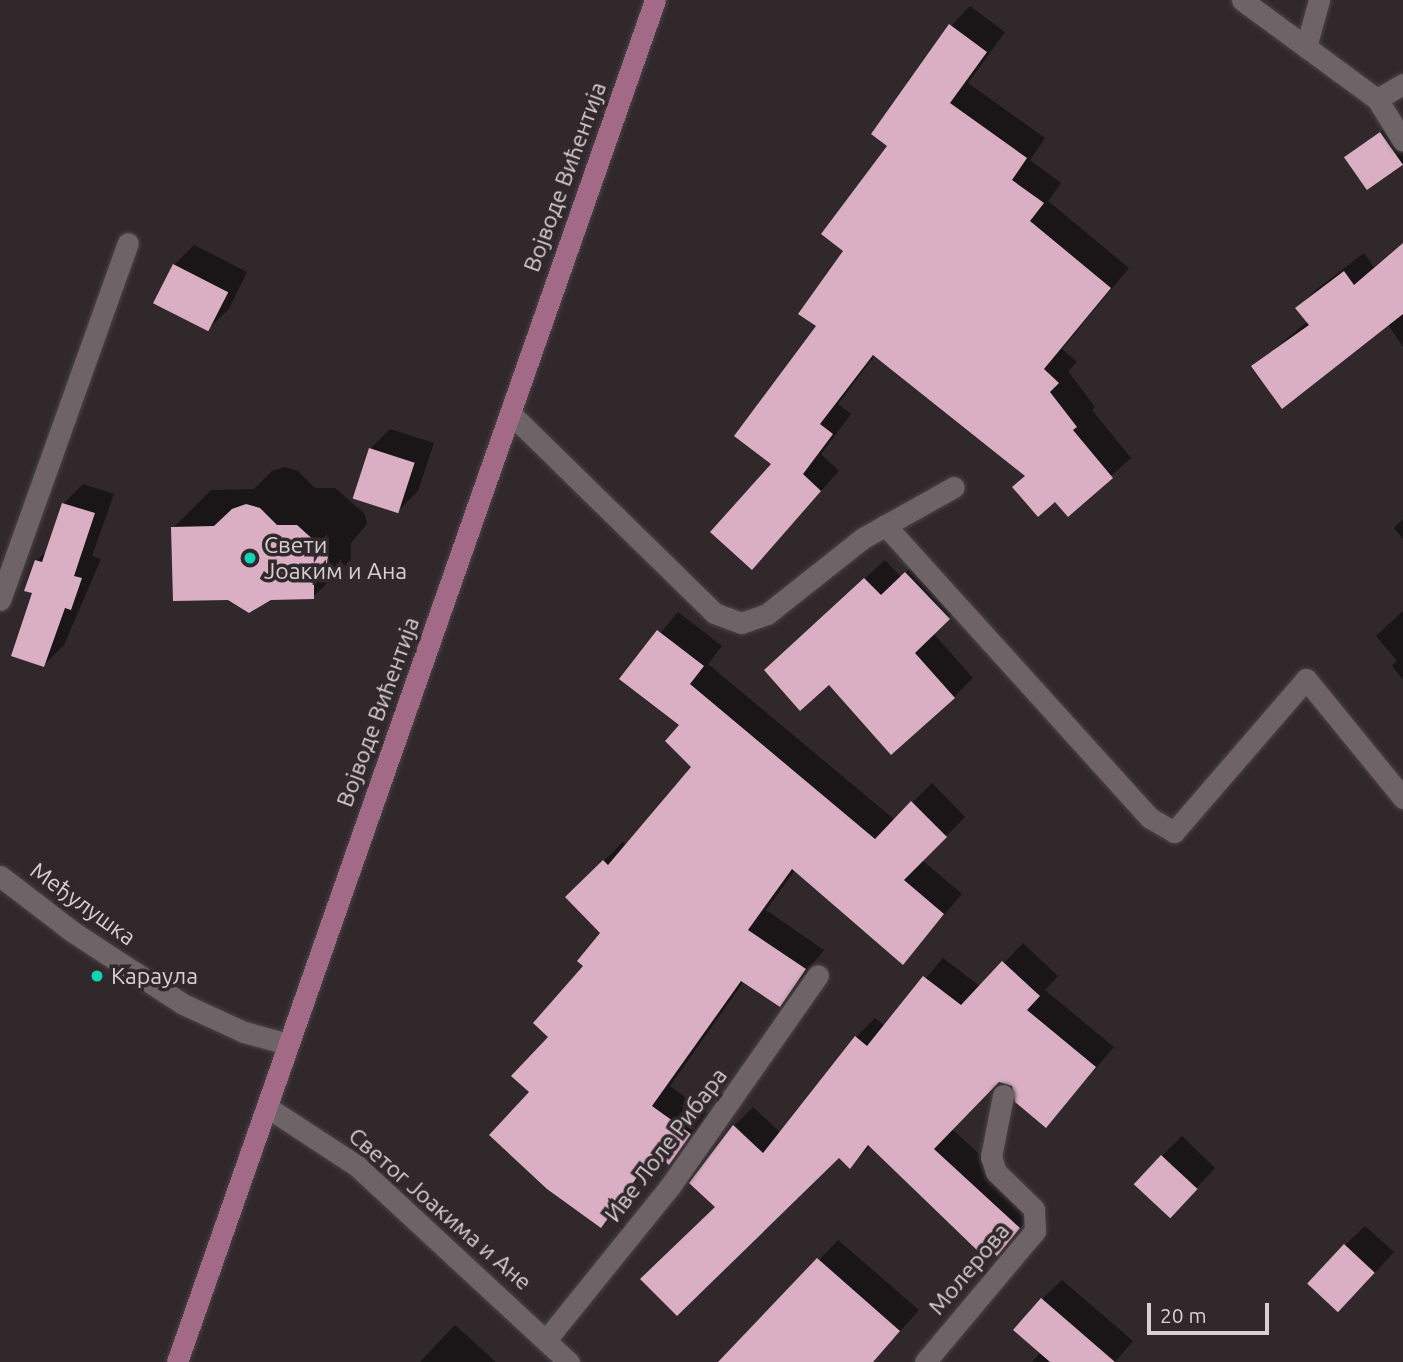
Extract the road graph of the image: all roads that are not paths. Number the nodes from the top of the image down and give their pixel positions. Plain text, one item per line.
1 (655, 0) edge
2 (1242, 0) edge
3 (1318, 0) edge
4 (1306, 47) junction
5 (1403, 84) edge
6 (1377, 99) junction
7 (1403, 141) edge
8 (128, 243) dead end
9 (510, 412) junction
10 (954, 487) dead end
11 (885, 525) junction
12 (0, 600) edge
13 (1403, 798) edge
14 (0, 876) edge
15 (818, 975) dead end
16 (288, 1044) junction
17 (1003, 1095) dead end
18 (267, 1107) junction
19 (546, 1340) junction
20 (177, 1362) edge
21 (569, 1362) edge
22 (925, 1362) edge

1 - 9 main road, Војводе Вићентија
2 - 4 street
3 - 4 street
4 - 6 street
5 - 6 street
6 - 7 street
8 - 12 street
9 - 11 street
9 - 16 main road, Војводе Вићентија
10 - 11 street
11 - 13 street
14 - 16 street, Међулушка
15 - 19 street, Иве Лоле Рибара
16 - 18 main road, Војводе Вићентија
17 - 22 street, Молерова
18 - 19 street, Светог Јоакима и Ане
18 - 20 main road, Војводе Вићентија
19 - 21 street, Светог Јоакима и Ане

